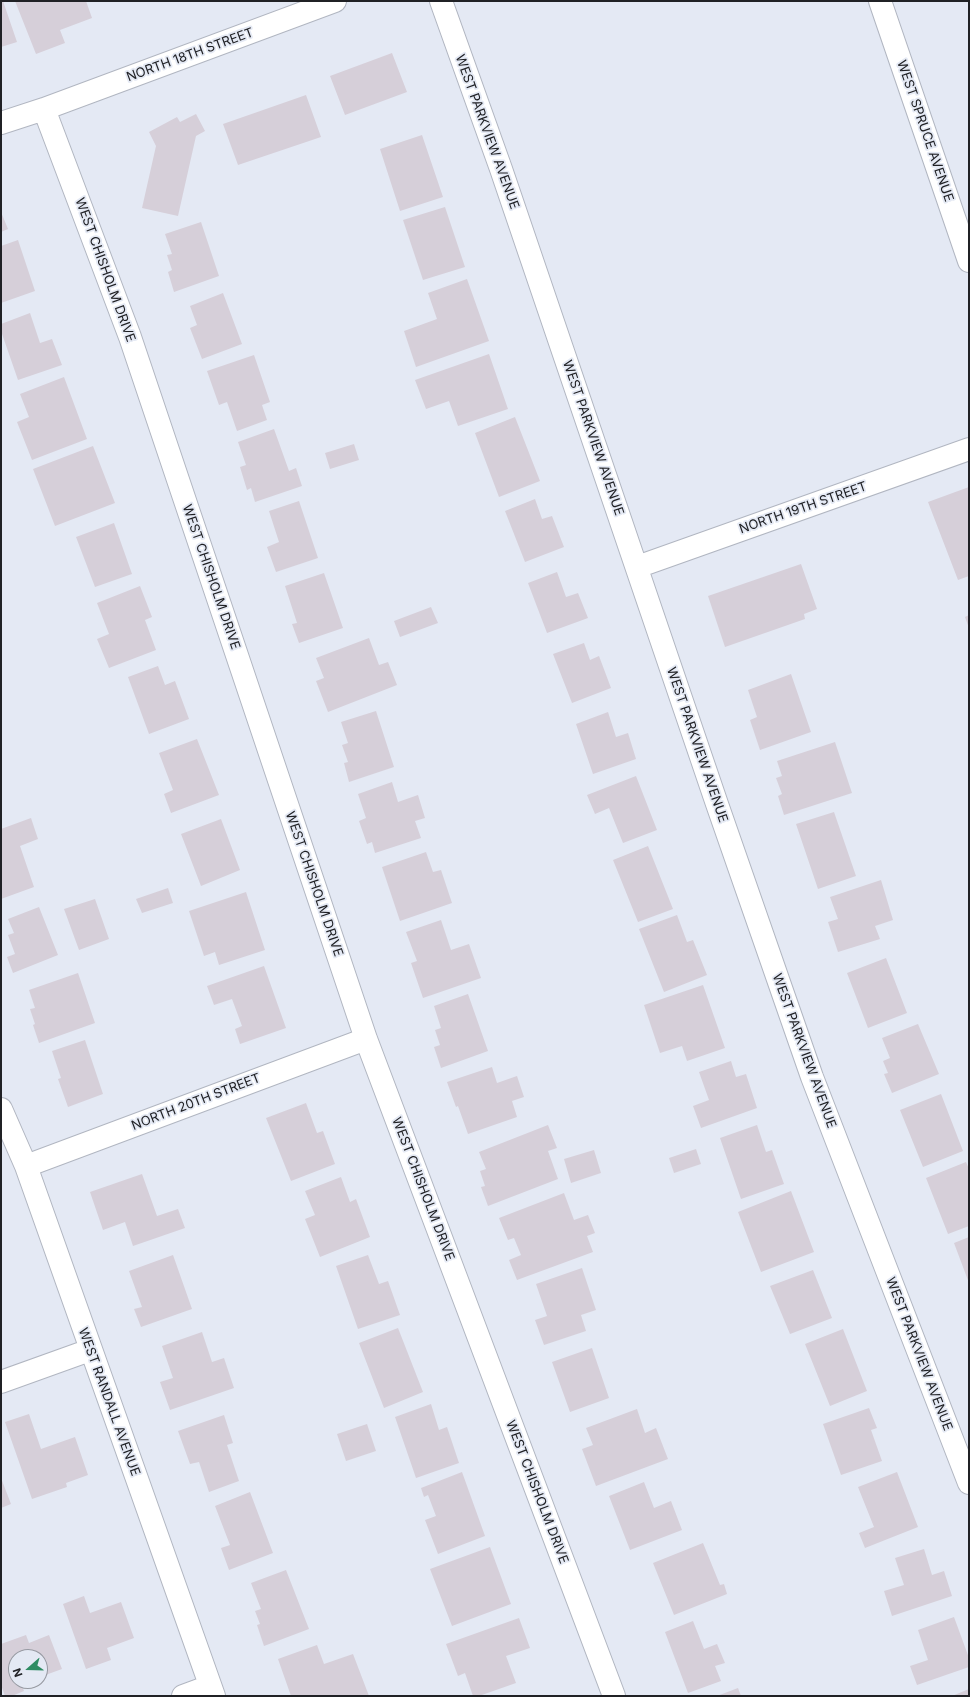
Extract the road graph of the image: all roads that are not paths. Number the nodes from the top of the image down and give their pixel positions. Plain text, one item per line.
1 (335, 1) edge
2 (441, 1) edge
3 (880, 1) edge
4 (44, 109) junction
5 (1, 123) edge
6 (969, 261) edge
7 (969, 450) edge
8 (637, 567) junction
9 (366, 1038) junction
10 (1, 1109) edge
11 (26, 1166) junction
12 (90, 1350) junction
13 (1, 1382) edge
14 (969, 1483) edge
15 (212, 1691) edge
16 (184, 1696) edge
17 (614, 1696) edge

1 - 4 street, NORTH 18TH STREET
2 - 8 street, WEST PARKVIEW AVENUE
3 - 6 street, WEST SPRUCE AVENUE
4 - 5 street
4 - 9 street, WEST CHISHOLM DRIVE
7 - 8 street, NORTH 19TH STREET
8 - 14 street, WEST PARKVIEW AVENUE
9 - 11 street, NORTH 20TH STREET
9 - 17 street, WEST CHISHOLM DRIVE
10 - 11 street, WEST RANDALL AVENUE
11 - 12 street, WEST RANDALL AVENUE
12 - 13 street
12 - 15 street, WEST RANDALL AVENUE
15 - 16 street

